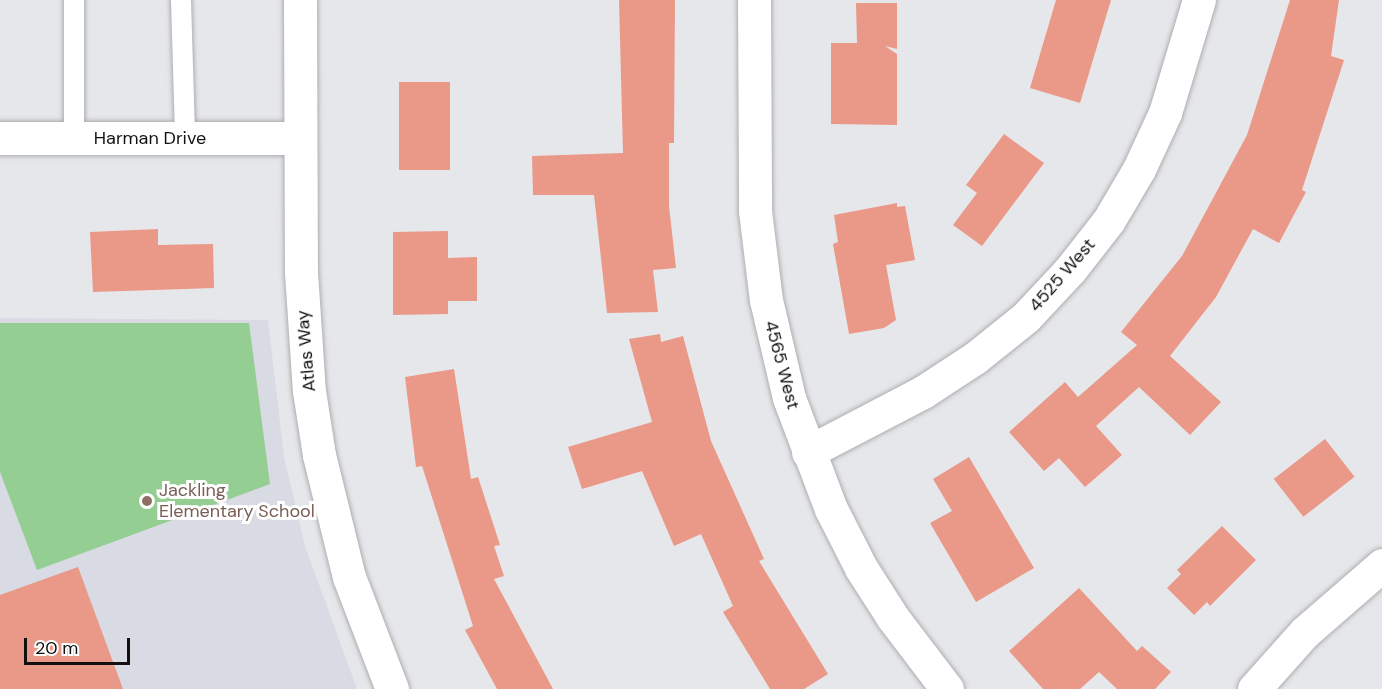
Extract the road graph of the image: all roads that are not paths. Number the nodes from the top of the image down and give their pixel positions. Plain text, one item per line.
1 (74, 0) edge
2 (181, 0) edge
3 (300, 0) edge
4 (754, 0) edge
5 (1198, 0) edge
6 (74, 137) junction
7 (0, 138) edge
8 (184, 138) junction
9 (300, 138) junction
10 (808, 452) junction
11 (1382, 566) edge
12 (392, 689) edge
13 (947, 689) edge
14 (1254, 689) edge

1 - 6 lane
2 - 8 lane
3 - 9 street, Atlas Way
4 - 10 street, 4565 West
5 - 10 street, 4525 West
6 - 7 street, Harman Drive
6 - 8 street, Harman Drive
8 - 9 street, Harman Drive
9 - 12 street, Atlas Way
10 - 13 street, 4565 West
11 - 14 street

